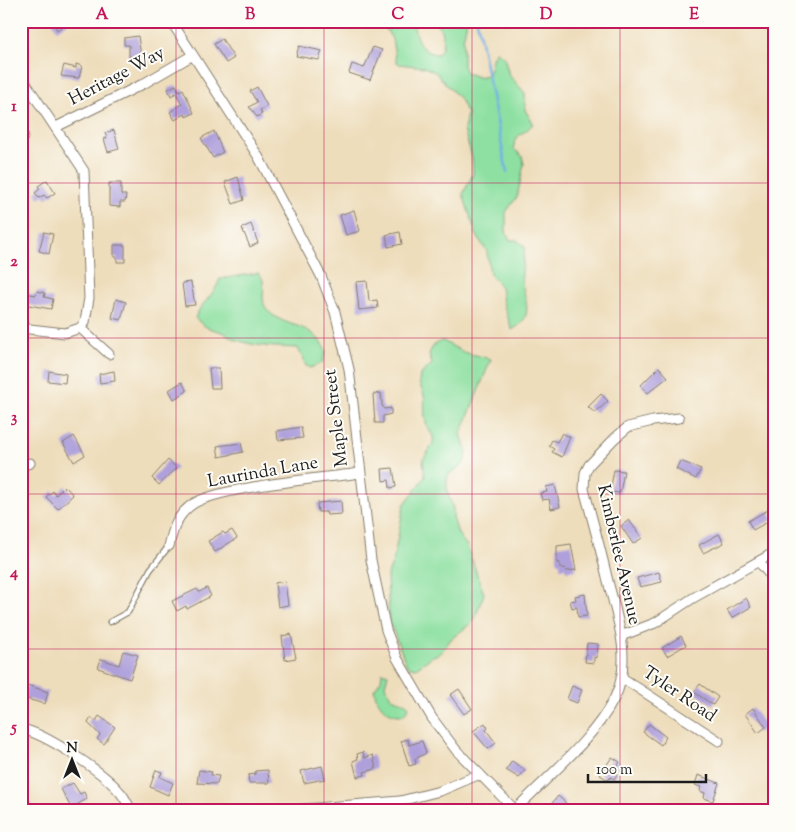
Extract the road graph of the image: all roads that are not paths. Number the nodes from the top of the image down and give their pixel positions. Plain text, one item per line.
1 (171, 21) edge
2 (193, 55) junction
3 (21, 76) edge
4 (31, 90) junction
5 (21, 96) edge
6 (56, 127) junction
7 (21, 328) edge
8 (80, 328) junction
9 (110, 354) dead end
10 (679, 418) dead end
11 (360, 473) junction
12 (168, 546) joint
13 (775, 552) edge
14 (759, 562) junction
15 (775, 581) edge
16 (110, 622) dead end
17 (621, 636) junction
18 (621, 676) junction
19 (21, 729) edge
20 (719, 741) dead end
21 (480, 774) junction
22 (515, 810) edge
23 (131, 811) edge
24 (280, 811) edge

1 - 2 street, Maple Street
2 - 6 street, Heritage Way
2 - 11 street, Maple Street
3 - 4 street
4 - 5 street
4 - 6 street
6 - 8 street
7 - 8 street
8 - 9 street
10 - 17 street, Kimberlee Avenue
11 - 12 street, Laurinda Lane
11 - 21 street, Maple Street
12 - 16 lane
13 - 14 street
14 - 15 street
14 - 17 street
17 - 18 street, Kimberlee Avenue
18 - 20 street, Tyler Road
18 - 22 street, Kimberlee Avenue
19 - 23 street
21 - 22 street, Maple Street
21 - 24 street

